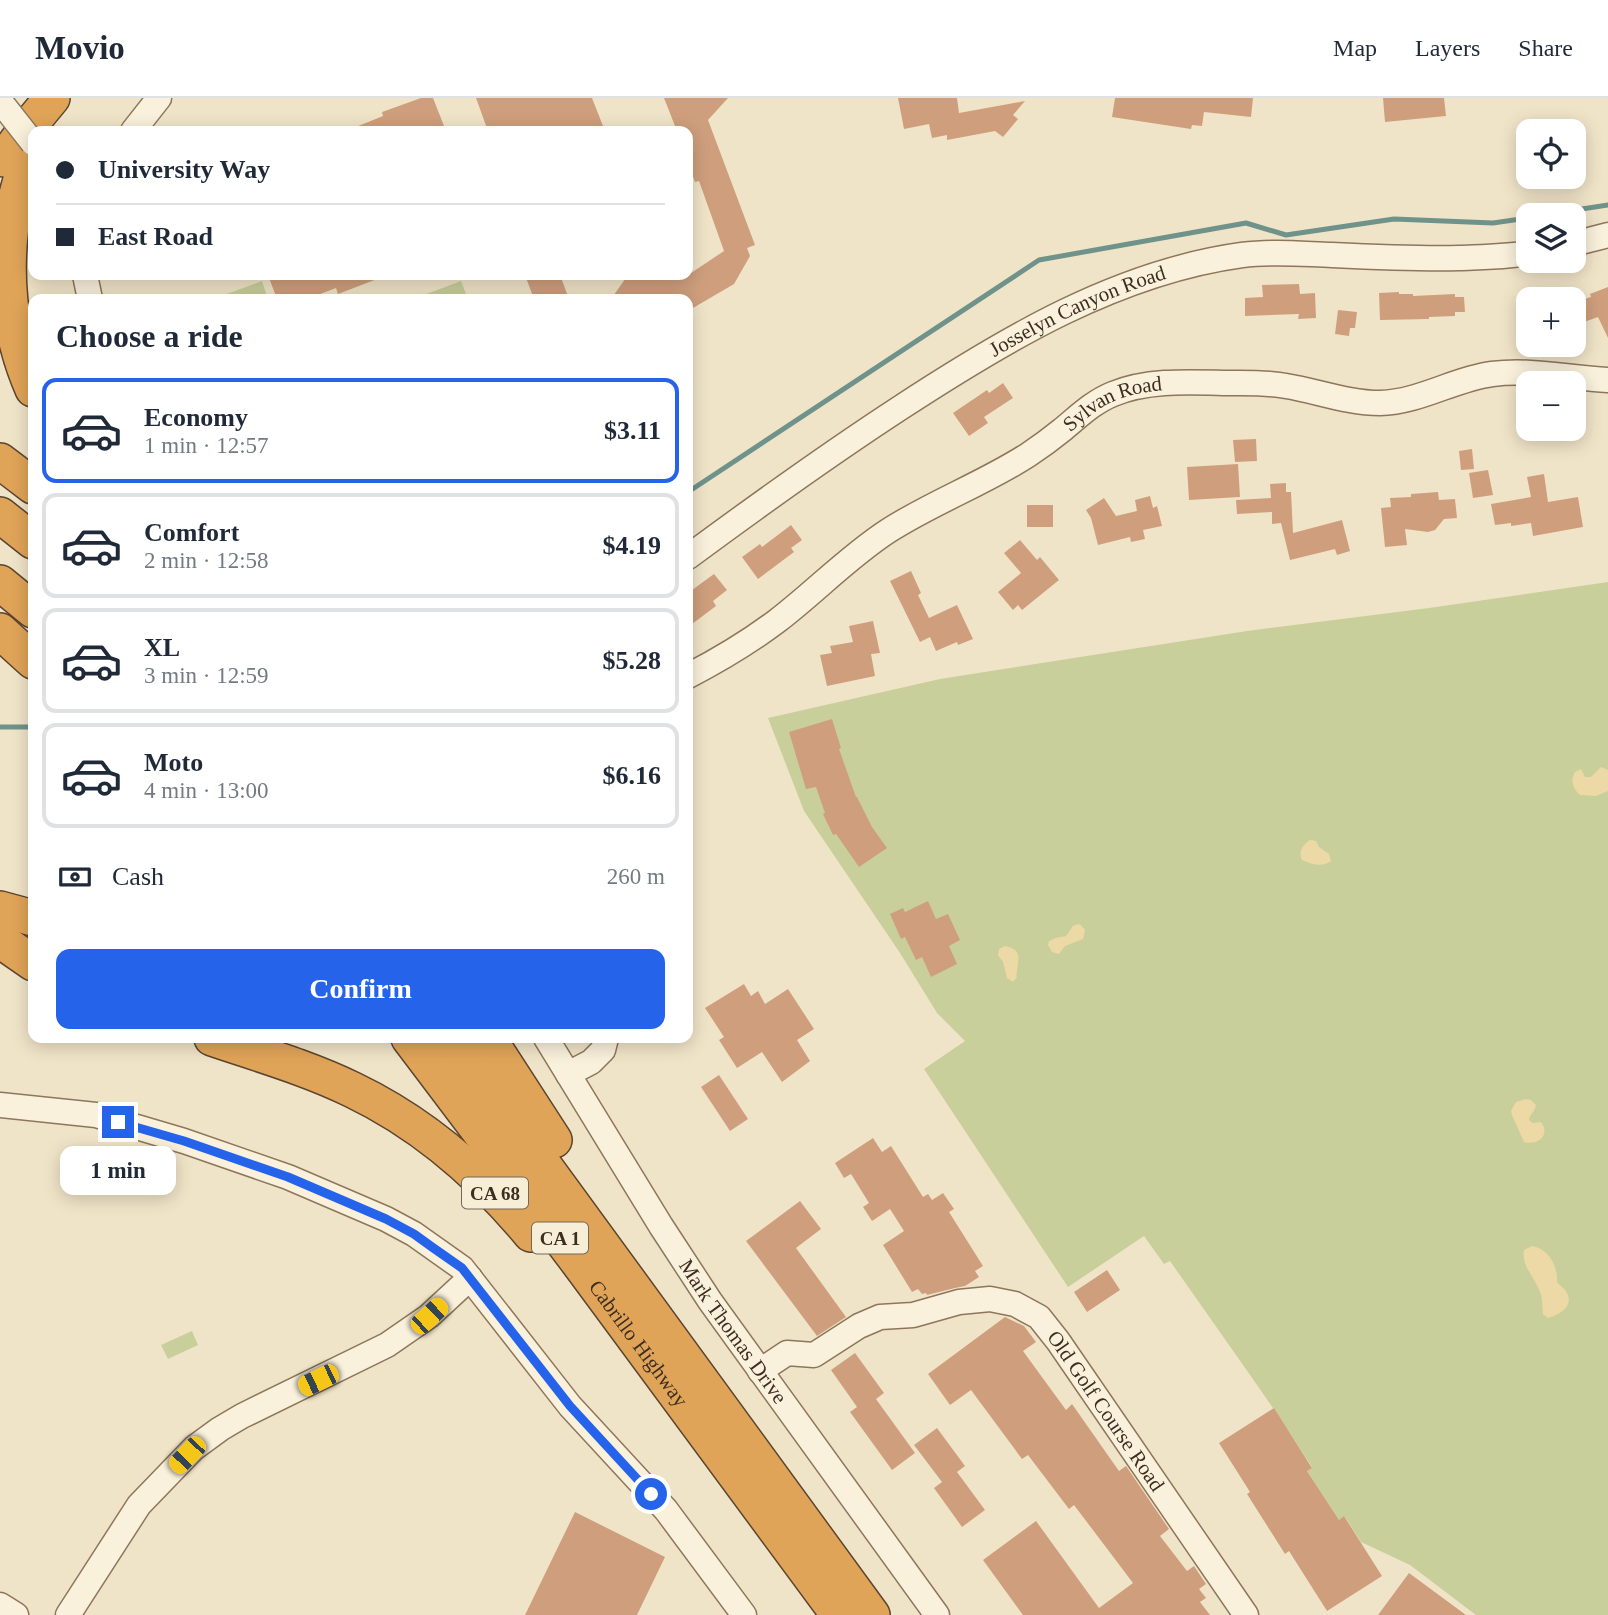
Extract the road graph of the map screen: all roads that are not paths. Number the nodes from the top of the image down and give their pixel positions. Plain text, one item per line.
1 (28, 98) edge
2 (52, 98) edge
3 (67, 98) edge
4 (159, 98) edge
5 (0, 101) edge
6 (29, 126) edge
7 (47, 126) edge
8 (137, 126) edge
9 (28, 127) edge
10 (0, 135) edge
11 (28, 139) edge
12 (28, 157) edge
13 (0, 165) edge
14 (1608, 235) edge
15 (1586, 241) edge
16 (1516, 254) edge
17 (28, 378) edge
18 (1608, 380) edge
19 (0, 461) edge
20 (28, 482) edge
21 (0, 515) edge
22 (28, 537) edge
23 (693, 553) edge
24 (0, 583) edge
25 (28, 606) edge
26 (0, 631) edge
27 (28, 656) edge
28 (693, 674) edge
29 (0, 909) edge
30 (28, 917) edge
31 (0, 940) edge
32 (28, 960) edge
33 (0, 963) edge
34 (28, 977) edge
35 (227, 1043) edge
36 (413, 1043) edge
37 (456, 1043) edge
38 (491, 1043) edge
39 (549, 1043) edge
40 (605, 1043) edge
41 (568, 1074) junction
42 (0, 1105) edge
43 (470, 1278) junction
44 (657, 1322) junction
45 (760, 1371) junction
46 (710, 1440) junction
47 (0, 1605) edge
48 (16, 1615) edge
49 (68, 1615) edge
50 (744, 1615) edge
51 (839, 1615) edge
52 (872, 1615) edge
53 (937, 1615) edge
54 (1246, 1615) edge

1 - 10 highway
2 - 6 highway
3 - 7 highway
4 - 8 street
5 - 11 street, bridge
9 - 13 highway
12 - 17 highway
14 - 15 street
16 - 23 street, Josselyn Canyon Road
18 - 28 street, Sylvan Road
19 - 20 highway
21 - 22 highway
24 - 25 highway
26 - 27 highway
29 - 30 highway
31 - 32 highway
33 - 34 highway
35 - 46 highway, CA 68
36 - 46 highway, Cabrillo Highway / CA 1
37 - 44 highway, Cabrillo Highway / CA 1
38 - 44 highway
39 - 41 street, Mark Thomas Drive
40 - 41 street
41 - 45 street, Mark Thomas Drive
42 - 43 street
43 - 49 street
43 - 50 street
44 - 52 highway, Cabrillo Highway / CA 1
45 - 53 street, Mark Thomas Drive
45 - 54 street, Old Golf Course Road
46 - 51 highway, Cabrillo Highway / CA 1
47 - 48 street

